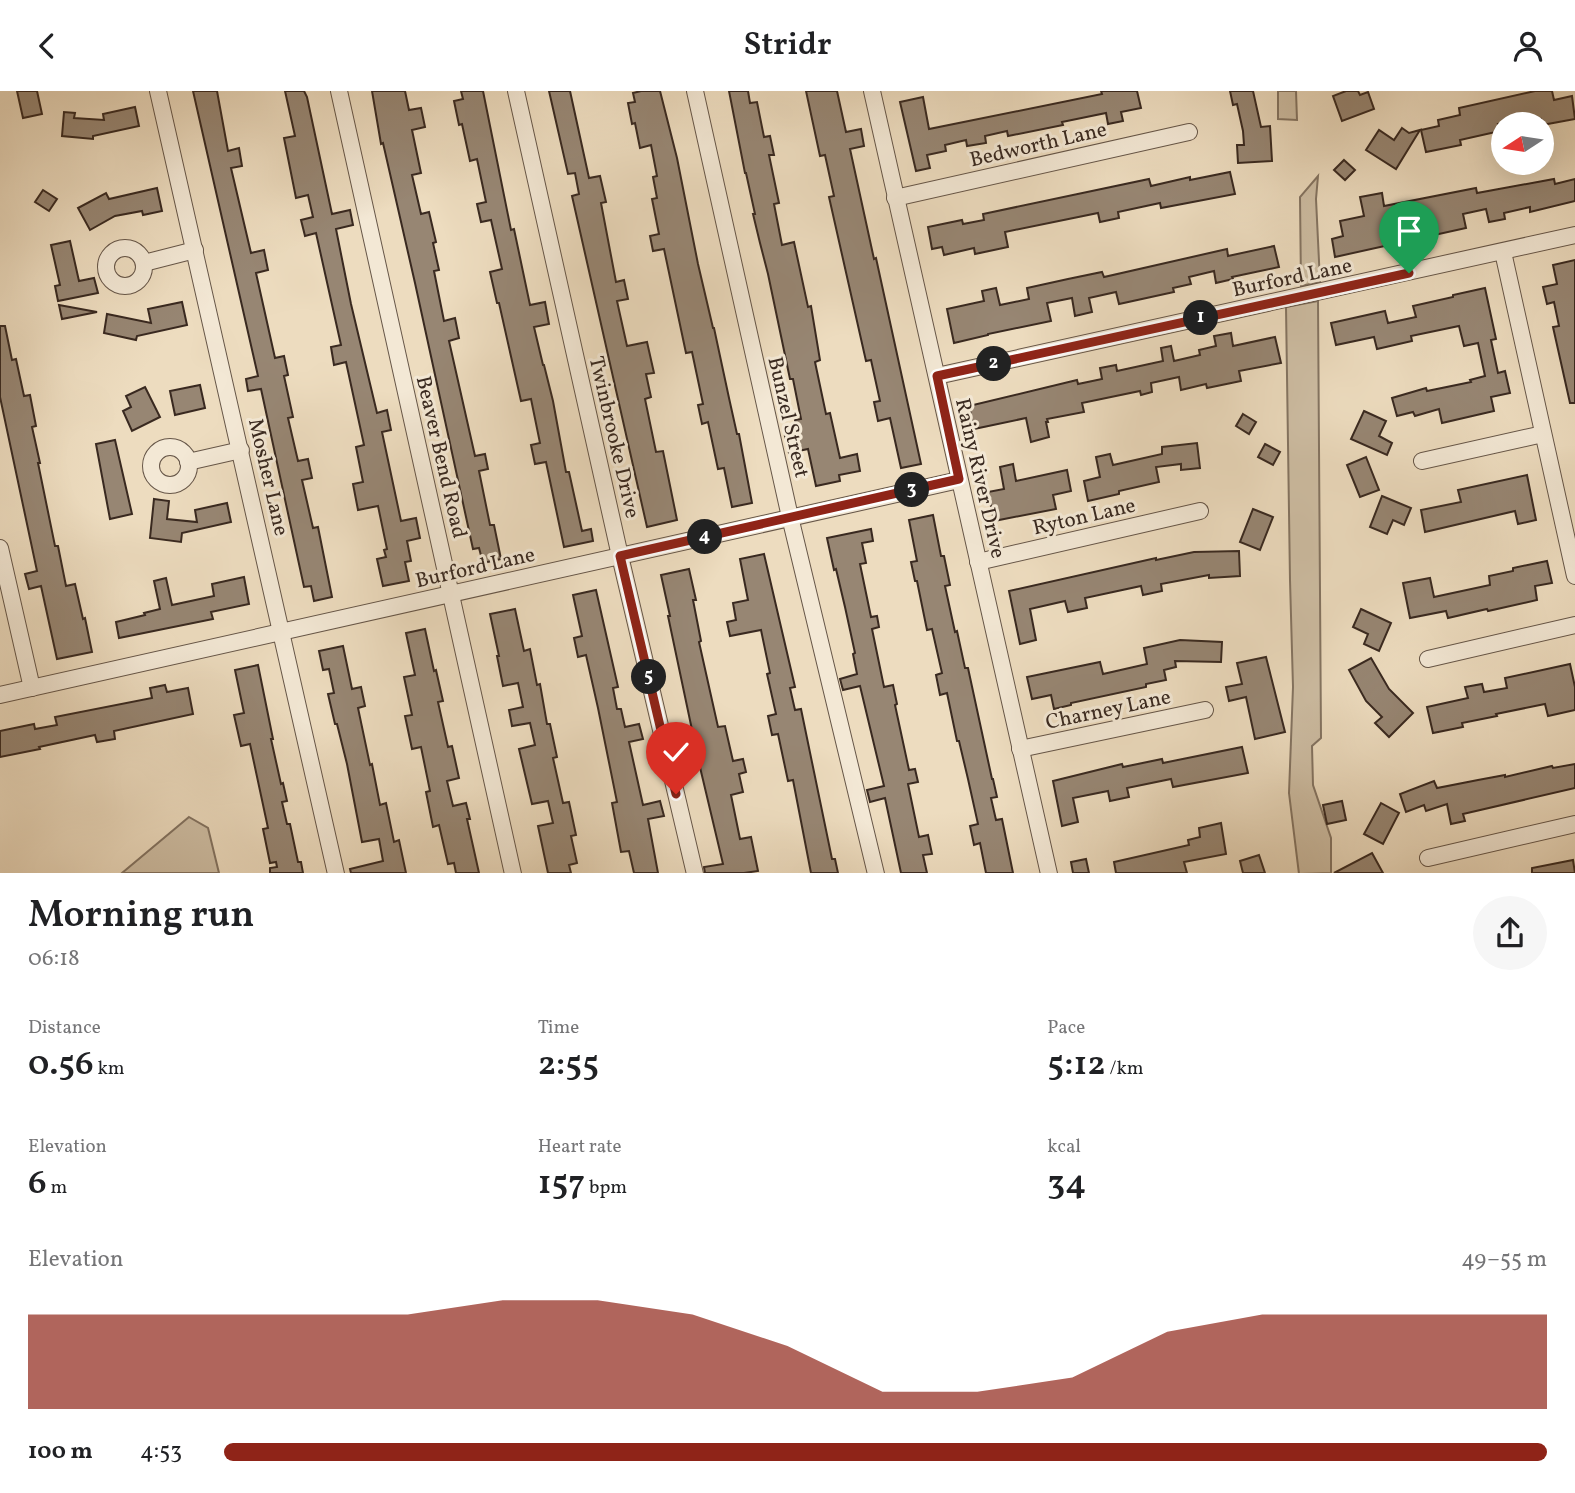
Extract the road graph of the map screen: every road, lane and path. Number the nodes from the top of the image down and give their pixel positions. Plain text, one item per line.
1 (158, 91) edge
2 (339, 91) edge
3 (516, 91) edge
4 (695, 91) edge
5 (872, 91) edge
6 (1189, 132) dead end
7 (895, 198) junction
8 (1575, 235) edge
9 (195, 250) junction
10 (1503, 252) junction
11 (144, 263) dead end
12 (937, 376) junction
13 (1543, 433) junction
14 (241, 450) junction
15 (1422, 461) dead end
16 (188, 462) dead end
17 (959, 479) junction
18 (1200, 511) dead end
19 (790, 517) junction
20 (0, 548) edge
21 (620, 556) junction
22 (978, 562) junction
23 (1575, 576) edge
24 (450, 594) junction
25 (1575, 625) edge
26 (282, 632) junction
27 (1428, 659) dead end
28 (32, 688) junction
29 (0, 695) edge
30 (1205, 710) dead end
31 (1020, 749) junction
32 (1575, 824) edge
33 (1428, 857) dead end
34 (336, 873) edge
35 (513, 873) edge
36 (695, 873) edge
37 (876, 873) edge
38 (1049, 873) edge

1 - 9 street, Mosher Lane
2 - 24 street, Beaver Bend Road
3 - 21 street, Twinbrooke Drive
4 - 19 street, Bunzel Street
5 - 7 street, Rainy River Drive
6 - 7 street, Bedworth Lane
7 - 12 street, Rainy River Drive
8 - 10 street, Burford Lane
9 - 11 street
9 - 14 street, Mosher Lane
10 - 12 street, Burford Lane
10 - 13 street
12 - 17 street, Rainy River Drive
13 - 15 street
13 - 23 street
14 - 16 street
14 - 26 street, Mosher Lane
17 - 19 street, Burford Lane
17 - 22 street, Rainy River Drive
18 - 22 street, Ryton Lane
19 - 21 street, Burford Lane
19 - 37 street, Bunzel Street
20 - 28 street
21 - 24 street, Burford Lane
21 - 36 street, Twinbrooke Drive
22 - 31 street, Rainy River Drive
24 - 26 street, Burford Lane
24 - 35 street, Beaver Bend Road
25 - 27 street
26 - 28 street, Burford Lane
26 - 34 street, Mosher Lane
28 - 29 street, Burford Lane
30 - 31 street, Charney Lane
31 - 38 street, Rainy River Drive
32 - 33 street

